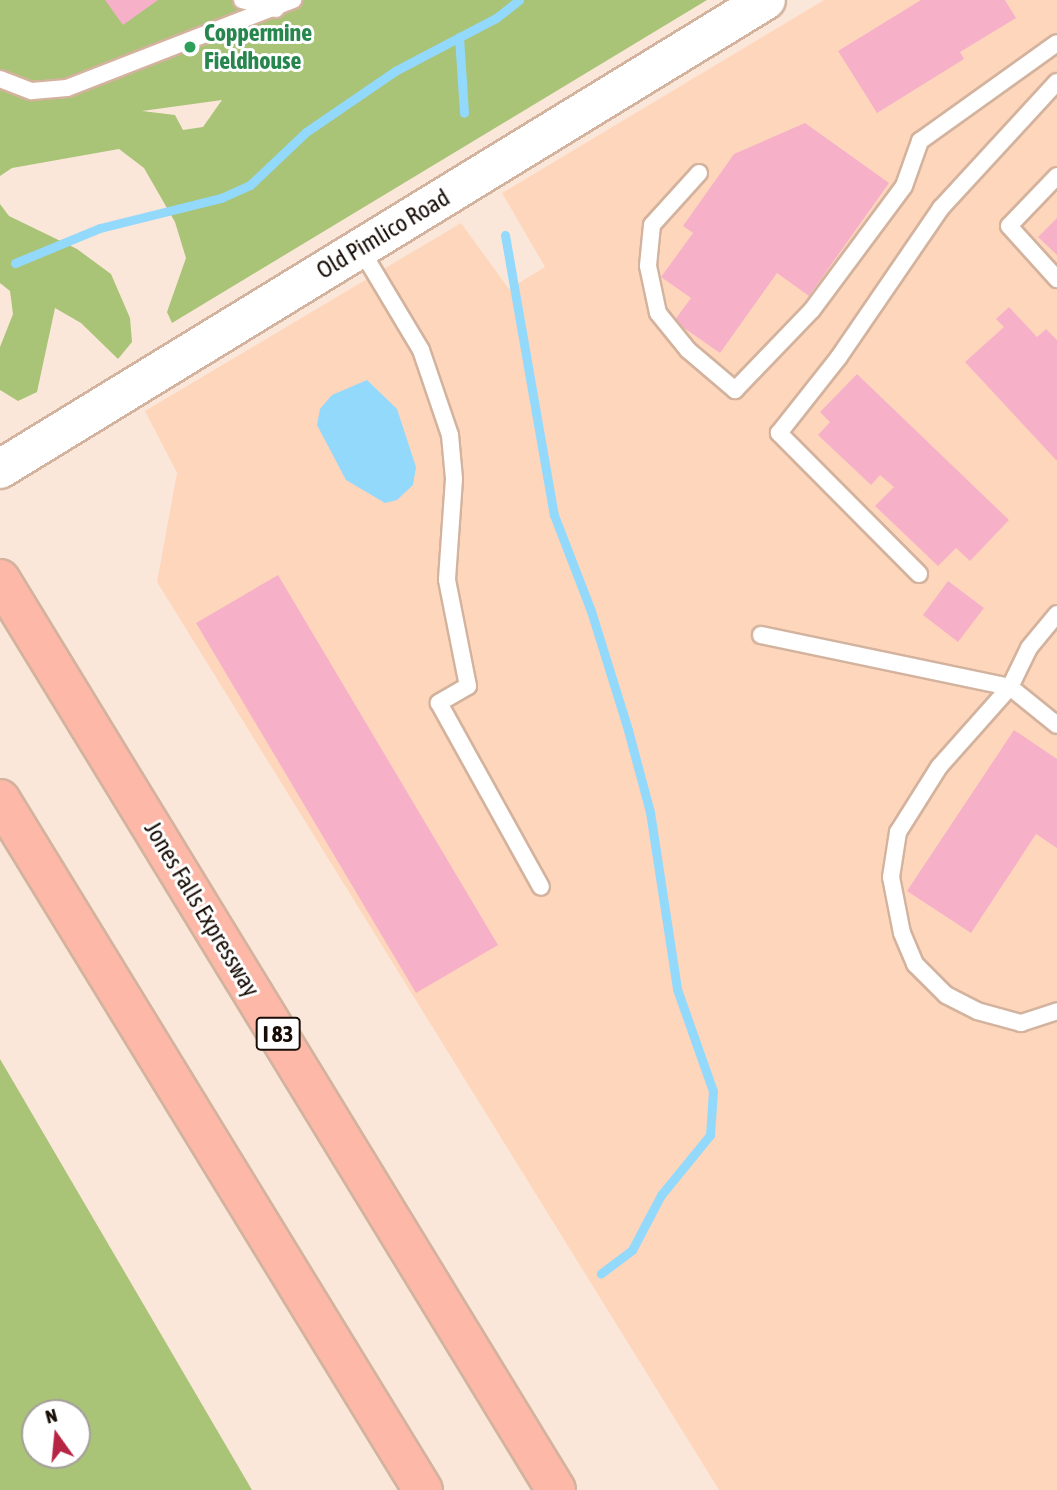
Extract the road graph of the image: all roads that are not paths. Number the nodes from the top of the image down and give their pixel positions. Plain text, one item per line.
1 (242, 0) edge
2 (293, 0) edge
3 (766, 0) edge
4 (276, 9) junction
5 (1057, 43) edge
6 (0, 79) edge
7 (1057, 82) edge
8 (699, 173) dead end
9 (1057, 176) edge
10 (360, 248) junction
11 (1057, 279) edge
12 (0, 469) edge
13 (919, 574) dead end
14 (0, 579) edge
15 (1057, 614) edge
16 (761, 635) dead end
17 (1010, 687) junction
18 (1057, 725) edge
19 (0, 799) edge
20 (541, 887) dead end
21 (1057, 1011) edge
22 (423, 1490) edge
23 (556, 1490) edge

1 - 4 lane
2 - 4 lane
3 - 10 street, Old Pimlico Road
4 - 6 lane
5 - 8 lane
7 - 13 lane
9 - 11 lane
10 - 12 street, Old Pimlico Road
10 - 20 lane
14 - 23 highway, Jones Falls Expressway / I 83
15 - 17 lane
16 - 17 lane
17 - 18 lane
17 - 21 lane
19 - 22 highway

